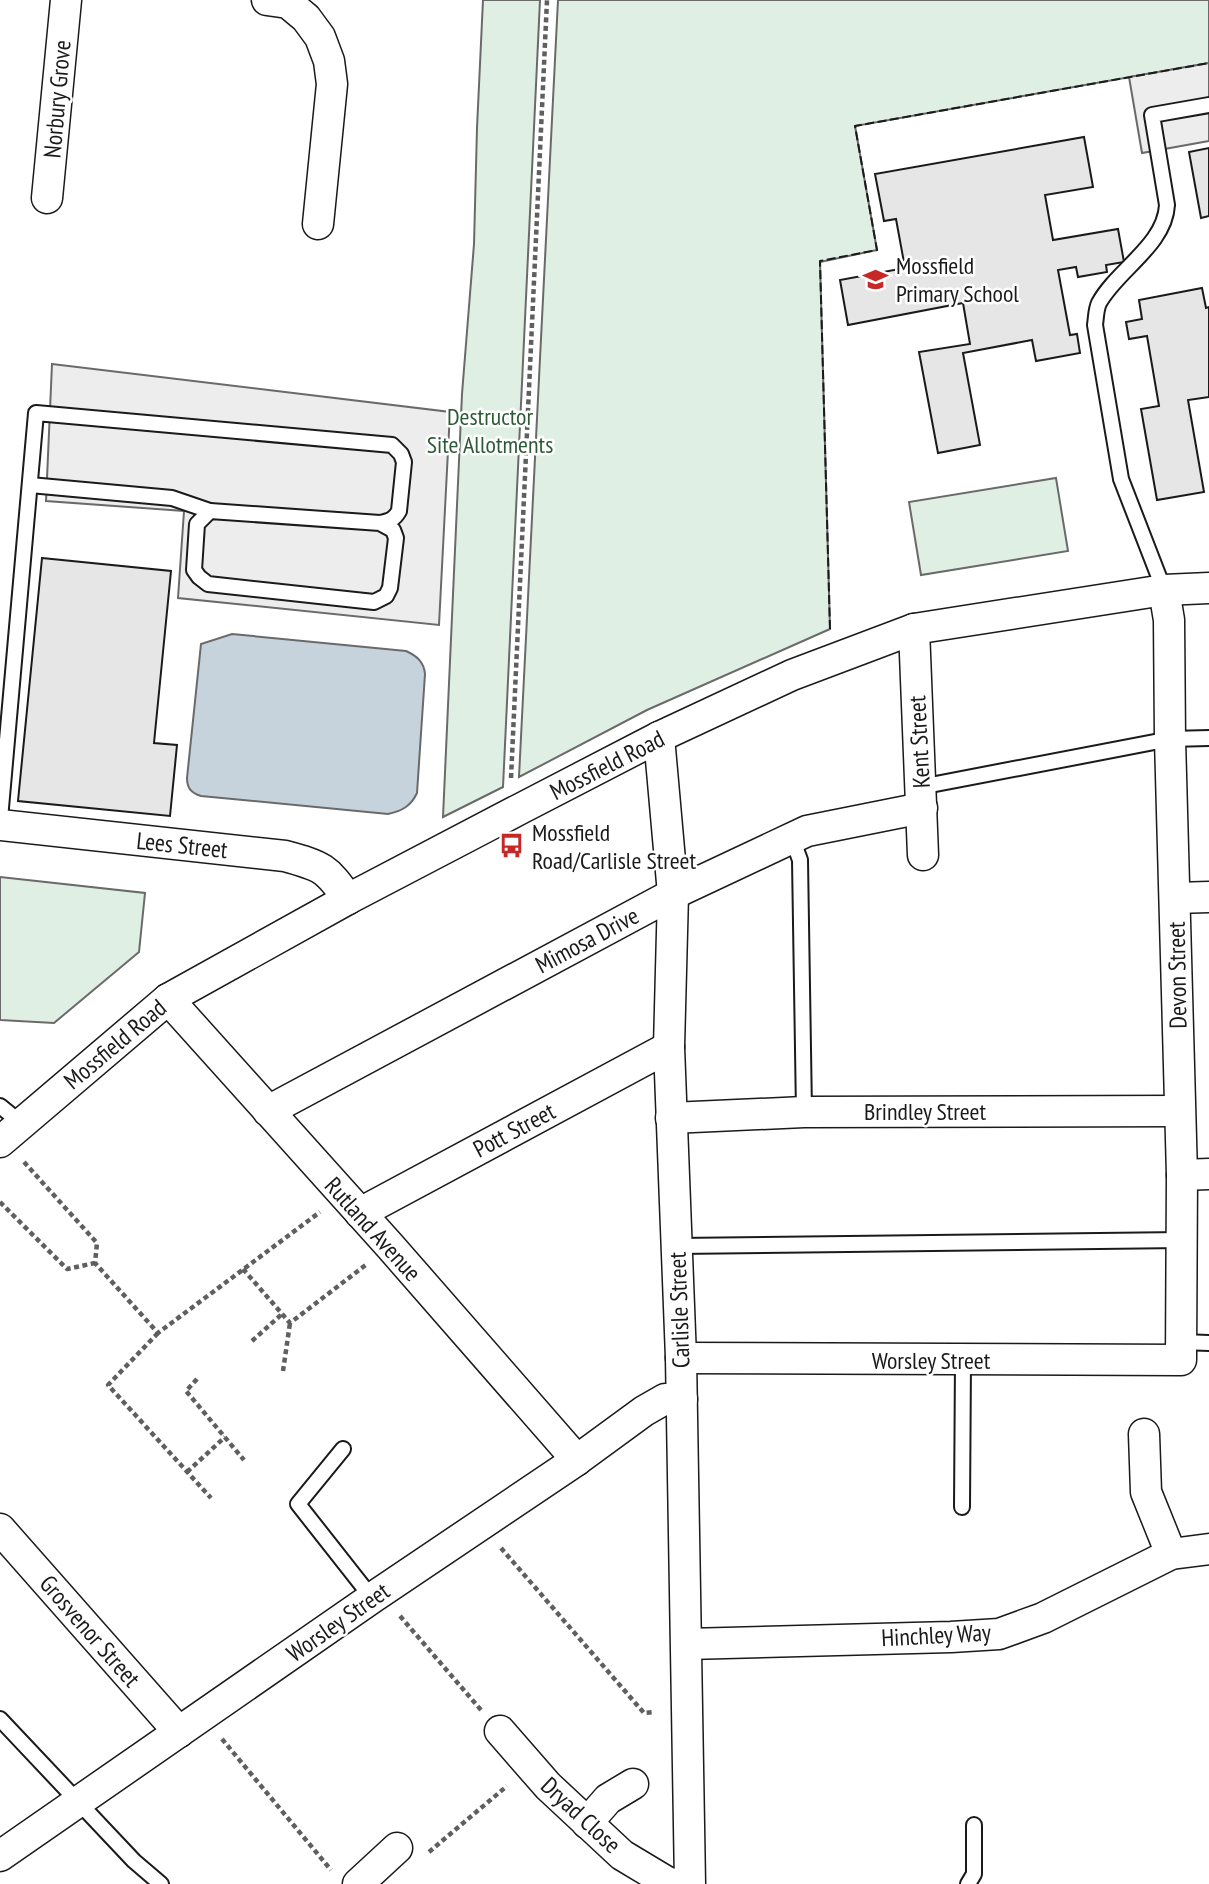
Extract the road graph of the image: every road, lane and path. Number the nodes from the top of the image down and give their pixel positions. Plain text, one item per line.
1 (66, 0) edge
2 (267, 0) edge
3 (547, 0) edge
4 (1209, 105) edge
5 (47, 198) dead end
6 (318, 224) dead end
7 (30, 485) junction
8 (211, 510) junction
9 (380, 523) junction
10 (1209, 588) edge
11 (1164, 590) junction
12 (914, 629) junction
13 (659, 737) junction
14 (1209, 738) edge
15 (1170, 739) junction
16 (921, 797) junction
17 (520, 809) junction
18 (0, 819) edge
19 (0, 825) edge
20 (792, 838) junction
21 (923, 855) dead end
22 (673, 894) junction
23 (1209, 897) edge
24 (1175, 898) junction
25 (348, 900) junction
26 (168, 999) junction
27 (669, 1047) junction
28 (268, 1111) junction
29 (1179, 1111) junction
30 (804, 1112) junction
31 (671, 1118) junction
32 (6, 1128) edge
33 (1196, 1174) edge
34 (0, 1202) edge
35 (352, 1204) junction
36 (1182, 1240) junction
37 (390, 1246) junction
38 (677, 1246) junction
39 (95, 1263) junction
40 (243, 1269) junction
41 (282, 1314) junction
42 (290, 1323) junction
43 (158, 1333) junction
44 (252, 1341) dead end
45 (1190, 1348) edge
46 (681, 1358) junction
47 (963, 1360) junction
48 (283, 1371) dead end
49 (197, 1379) dead end
50 (682, 1399) junction
51 (1144, 1434) dead end
52 (225, 1437) junction
53 (343, 1449) dead end
54 (244, 1460) dead end
55 (577, 1460) junction
56 (187, 1472) junction
57 (211, 1498) dead end
58 (962, 1507) dead end
59 (481, 1524) junction
60 (0, 1529) edge
61 (1209, 1549) edge
62 (1171, 1554) junction
63 (376, 1596) junction
64 (687, 1644) junction
65 (688, 1711) junction
66 (0, 1719) edge
67 (191, 1724) junction
68 (500, 1731) joint
69 (530, 1766) junction
70 (633, 1784) dead end
71 (78, 1802) junction
72 (587, 1823) junction
73 (974, 1825) dead end
74 (397, 1849) joint
75 (0, 1856) edge
76 (346, 1879) edge
77 (161, 1884) edge
78 (673, 1884) edge
79 (690, 1884) edge
80 (968, 1884) edge

1 - 5 street, Norbury Grove
2 - 6 street
3 - 17 path
4 - 11 lane
7 - 8 lane
7 - 9 lane
7 - 18 lane
8 - 9 lane
8 - 9 lane
10 - 11 street, Mossfield Road
11 - 12 street, Mossfield Road
11 - 15 street, Devon Street
12 - 13 street, Mossfield Road
12 - 16 street, Kent Street
13 - 17 street, Mossfield Road
13 - 22 street, Carlisle Street
14 - 15 lane
15 - 16 lane
15 - 24 street, Devon Street
16 - 20 street, Mimosa Drive
16 - 21 street, Kent Street
17 - 25 street, Mossfield Road
19 - 25 street, Lees Street
20 - 22 street, Mimosa Drive
20 - 30 lane
22 - 27 street, Carlisle Street
22 - 28 street, Mimosa Drive
23 - 24 street
24 - 29 street, Devon Street
25 - 26 street, Mossfield Road
26 - 28 street, Rutland Avenue
26 - 32 street, Mossfield Road
27 - 31 street, Carlisle Street
27 - 35 street, Pott Street
28 - 35 street, Rutland Avenue
29 - 30 street, Brindley Street
29 - 33 street, Devon Street
30 - 31 street, Brindley Street
31 - 38 street, Carlisle Street
32 - 39 path
33 - 36 street, Devon Street
34 - 39 path
35 - 37 street, Rutland Avenue
35 - 40 path
36 - 38 lane
36 - 45 street, Devon Street
37 - 42 path
37 - 55 street, Rutland Avenue
38 - 46 street, Carlisle Street
39 - 43 path
40 - 41 path
40 - 43 path
41 - 42 path
41 - 44 path
42 - 48 path
43 - 56 path
45 - 47 street, Worsley Street
46 - 47 street, Worsley Street
46 - 50 street, Carlisle Street
47 - 58 lane
49 - 52 path
50 - 55 street, Worsley Street
50 - 64 street, Carlisle Street
51 - 62 street
52 - 54 path
52 - 56 path
53 - 63 lane
55 - 59 street, Worsley Street
56 - 57 path
59 - 63 street, Worsley Street
59 - 65 path
60 - 67 street, Grosvenor Street
61 - 62 street, Hinchley Way
62 - 64 street, Hinchley Way
63 - 67 street, Worsley Street
63 - 68 path
64 - 65 street, Carlisle Street
65 - 79 street, Carlisle Street
66 - 71 lane
67 - 71 street, Worsley Street
67 - 76 path
68 - 69 street, Dryad Close
69 - 72 street, Dryad Close
69 - 74 path
70 - 72 street
71 - 75 street, Worsley Street
71 - 77 lane
72 - 78 street, Dryad Close
73 - 80 lane
74 - 76 street

